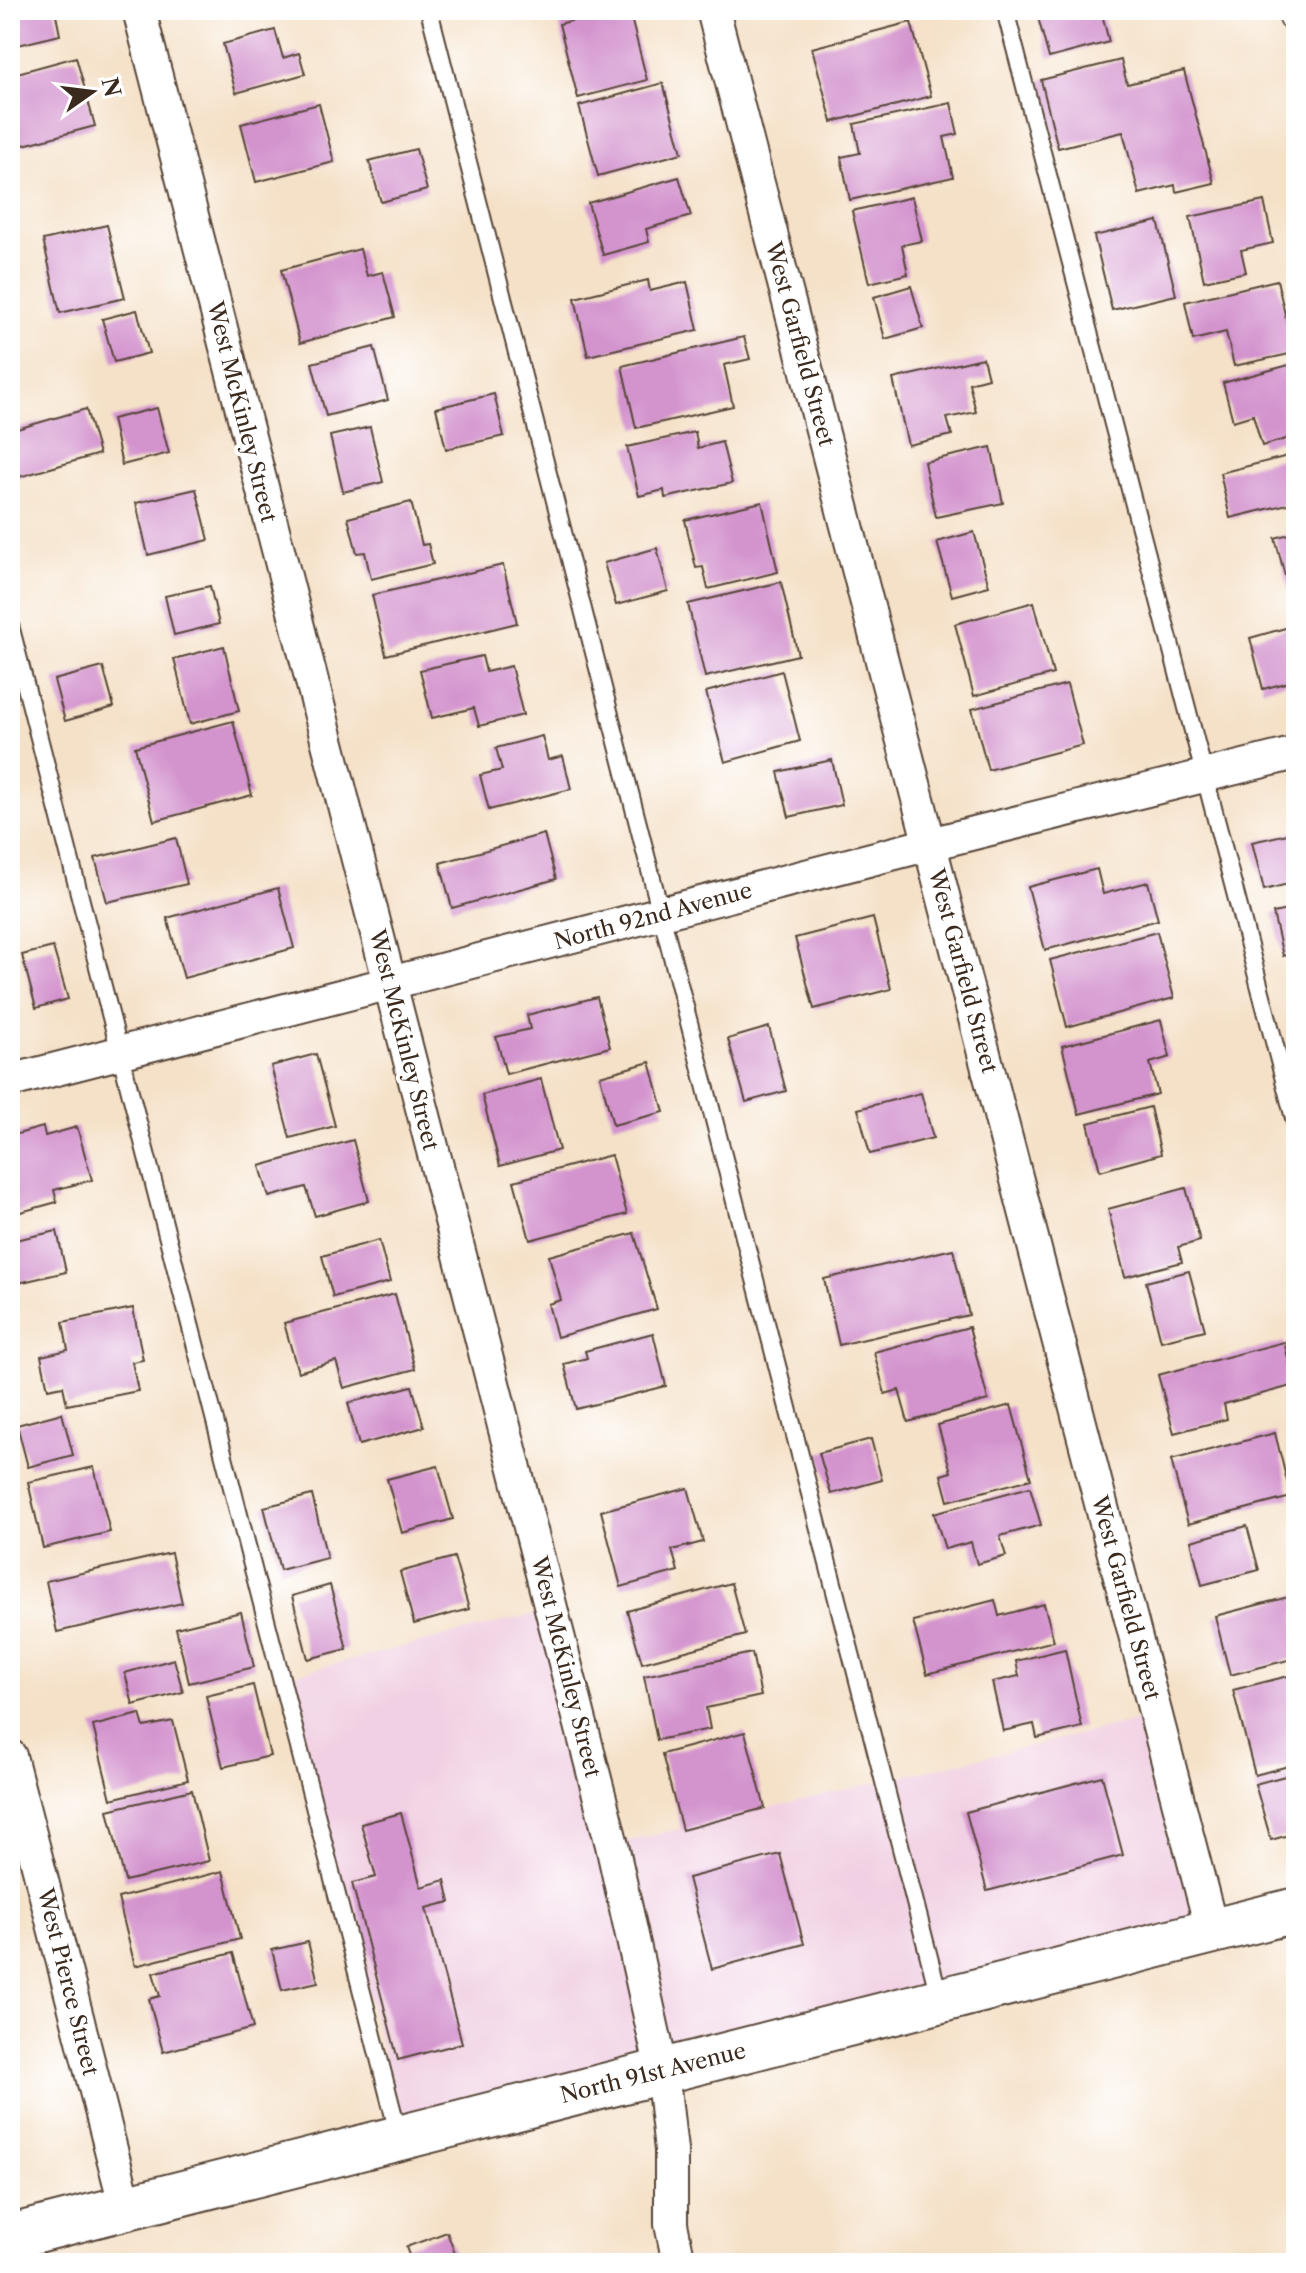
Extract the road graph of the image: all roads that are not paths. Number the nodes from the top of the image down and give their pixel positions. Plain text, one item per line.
1 (139, 10) edge
2 (429, 10) edge
3 (713, 10) edge
4 (1005, 10) edge
5 (1294, 10) edge
6 (1296, 17) edge
7 (10, 625) edge
8 (1296, 753) edge
9 (1204, 776) junction
10 (930, 844) junction
11 (662, 913) junction
12 (390, 984) junction
13 (122, 1053) junction
14 (10, 1081) edge
15 (1296, 1126) edge
16 (10, 1756) edge
17 (1296, 1910) edge
18 (1212, 1931) junction
19 (940, 2000) junction
20 (662, 2071) junction
21 (399, 2138) junction
22 (126, 2208) junction
23 (10, 2237) edge
24 (679, 2263) edge

1 - 12 street, West McKinley Street
2 - 11 lane
3 - 10 street, West Garfield Street
4 - 9 lane
5 - 6 street
7 - 13 lane
8 - 9 street, North 92nd Avenue
9 - 10 street, North 92nd Avenue
9 - 15 lane
10 - 11 street, North 92nd Avenue
10 - 18 street, West Garfield Street
11 - 12 street, North 92nd Avenue
11 - 19 lane
12 - 13 street, North 92nd Avenue
12 - 20 street, West McKinley Street
13 - 14 street, North 92nd Avenue
13 - 21 lane
16 - 22 street, West Pierce Street
17 - 18 main road, North 91st Avenue
18 - 19 main road, North 91st Avenue
19 - 20 main road, North 91st Avenue
20 - 21 main road, North 91st Avenue
20 - 24 street, West McKinley Street
21 - 22 main road, North 91st Avenue
22 - 23 main road, North 91st Avenue

